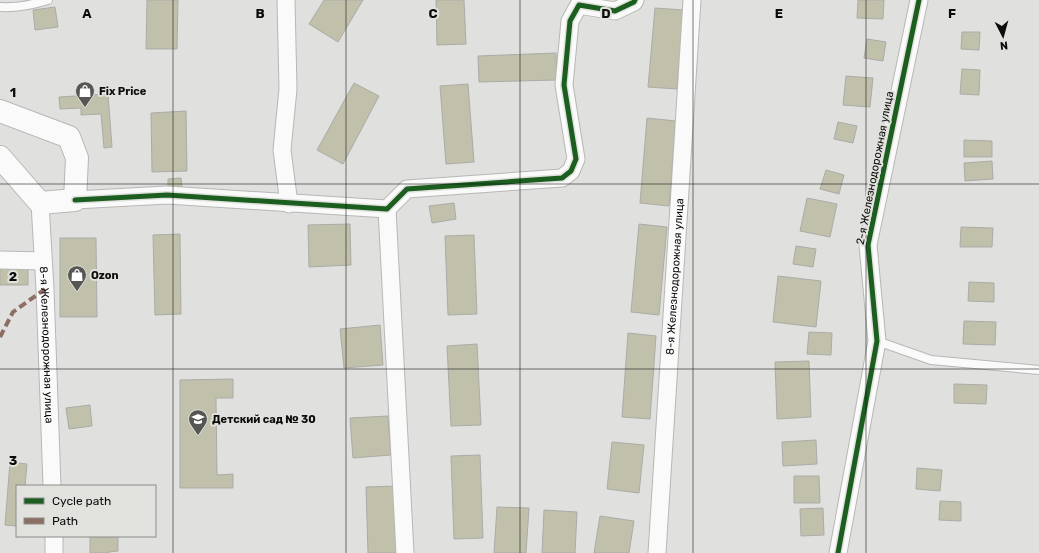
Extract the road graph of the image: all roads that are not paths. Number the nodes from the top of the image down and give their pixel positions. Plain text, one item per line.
1 (48, 0) edge
2 (286, 0) edge
3 (635, 0) edge
4 (692, 0) edge
5 (919, 0) edge
6 (0, 8) edge
7 (0, 111) edge
8 (0, 157) edge
9 (75, 200) junction
10 (40, 203) junction
11 (289, 204) junction
12 (387, 209) junction
13 (0, 260) edge
14 (43, 261) junction
15 (877, 341) junction
16 (1039, 370) edge
17 (52, 485) edge
18 (54, 537) edge
19 (54, 553) edge
20 (405, 553) edge
21 (657, 553) edge
22 (838, 553) edge

1 - 6 lane
2 - 11 street
3 - 12 street
4 - 21 street, 8-я Железнодорожная улица
5 - 15 street, 2-я Железнодорожная улица
7 - 9 street
8 - 10 street
9 - 10 street
9 - 11 street
10 - 14 street, 8-я Железнодорожная улица
11 - 12 street
12 - 20 street
13 - 14 street
14 - 17 street, 8-я Железнодорожная улица
15 - 16 lane
15 - 22 street, 2-я Железнодорожная улица
18 - 19 street

